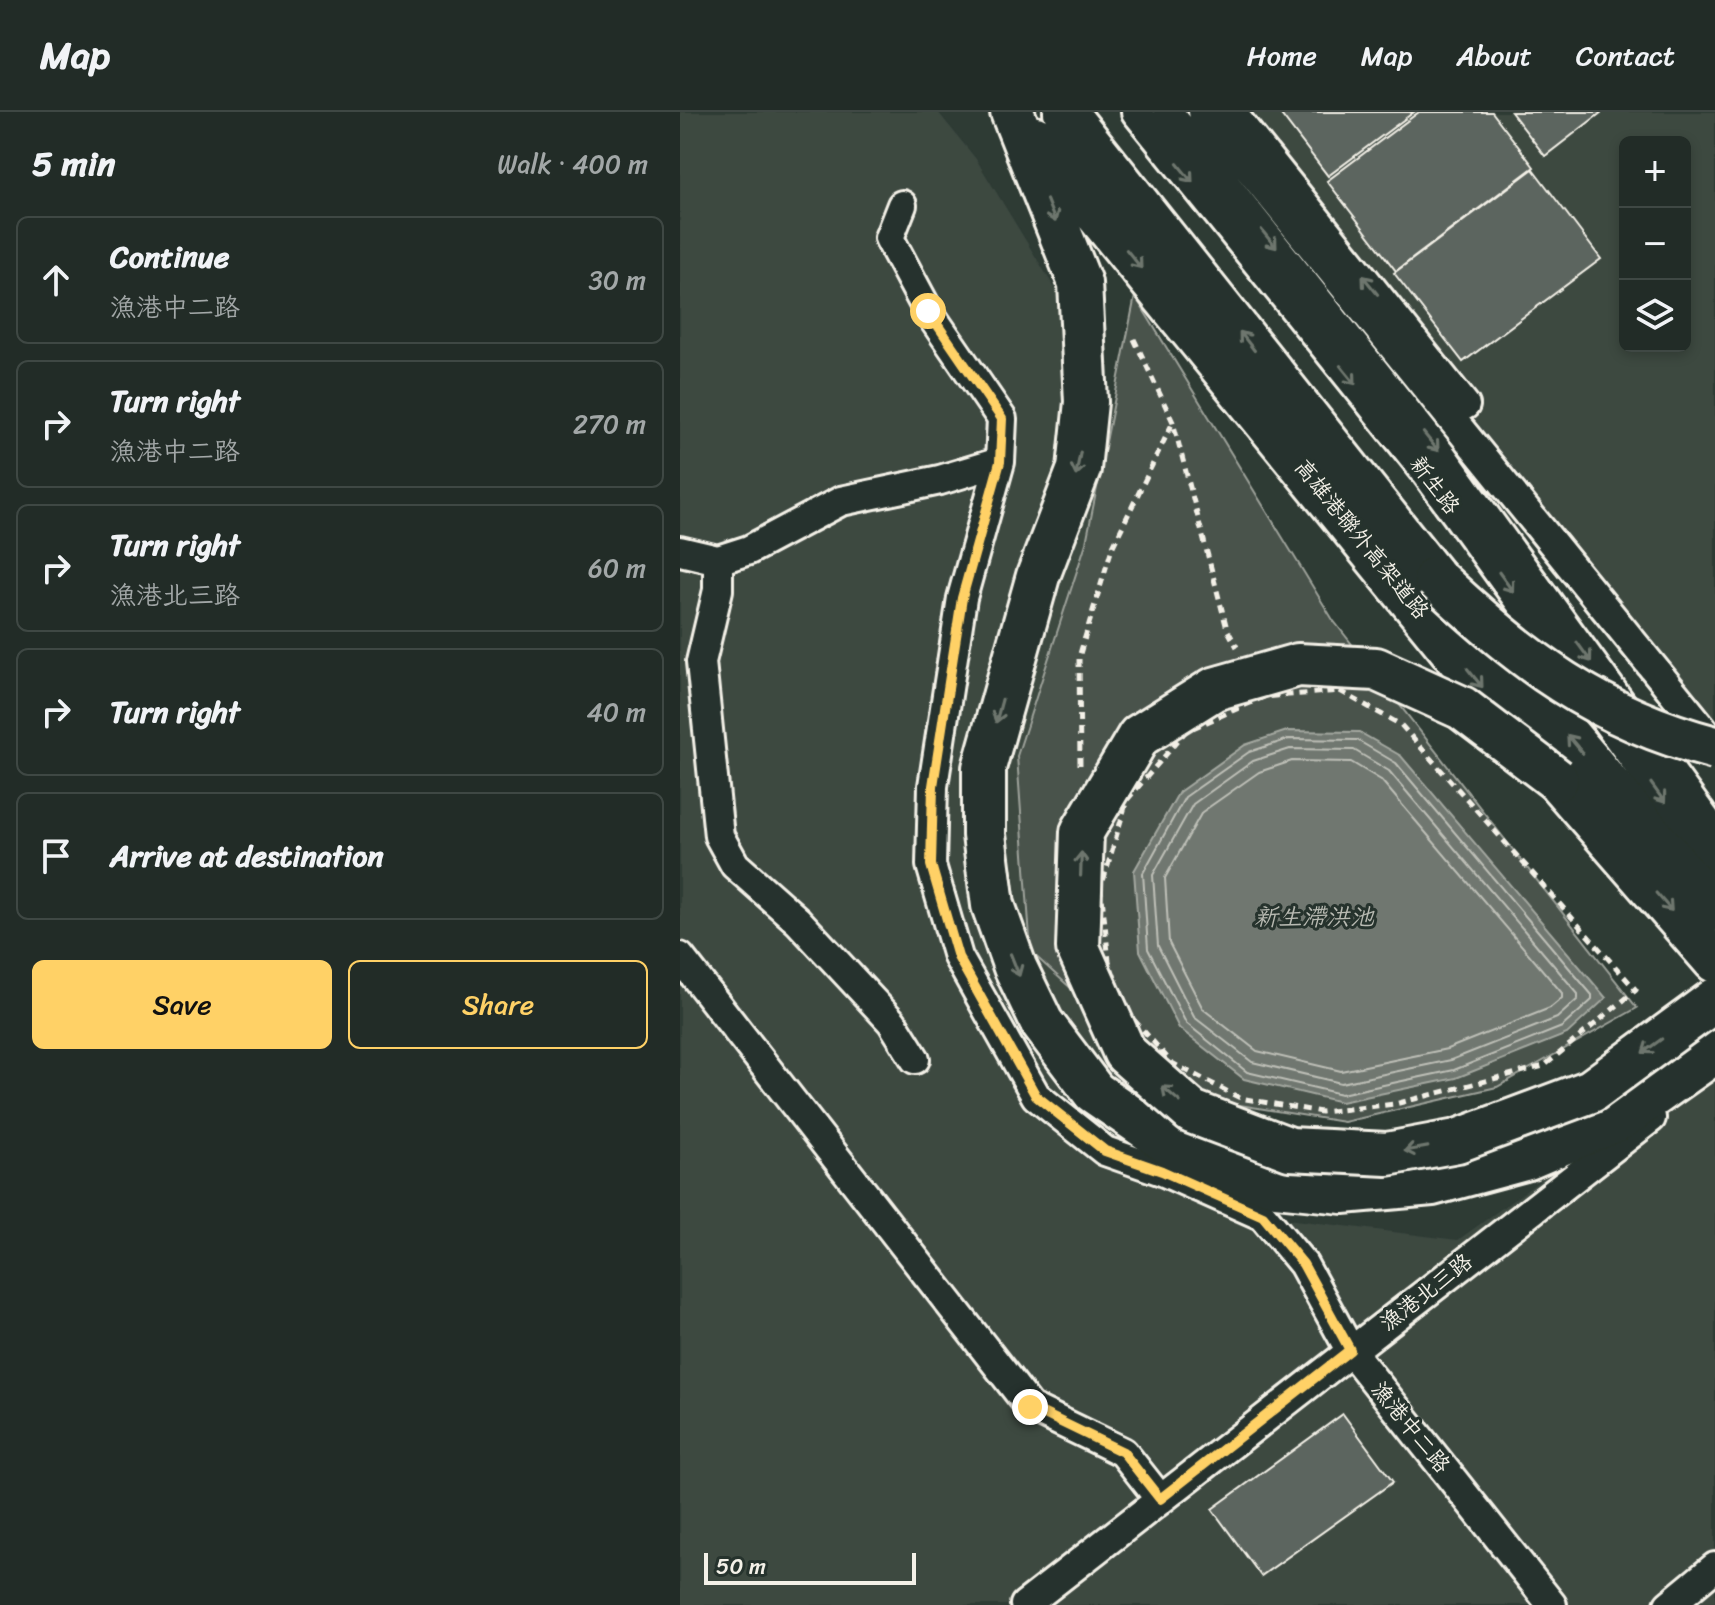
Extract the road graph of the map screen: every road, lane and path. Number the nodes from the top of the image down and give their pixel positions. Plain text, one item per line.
1 (1013, 112) edge
2 (1065, 112) edge
3 (1136, 112) edge
4 (1168, 112) edge
5 (1203, 112) edge
6 (1231, 112) edge
7 (902, 205) dead end
8 (1134, 339) dead end
9 (1173, 422) junction
10 (1000, 462) junction
11 (680, 551) edge
12 (718, 560) junction
13 (1435, 578) junction
14 (1242, 656) dead end
15 (1256, 683) dead end
16 (1264, 697) junction
17 (1715, 719) edge
18 (1715, 746) edge
19 (1084, 777) dead end
20 (1557, 780) junction
21 (1715, 833) edge
22 (1105, 835) dead end
23 (1110, 849) junction
24 (1715, 871) edge
25 (1715, 910) edge
26 (680, 957) edge
27 (1715, 961) edge
28 (1715, 1000) edge
29 (1715, 1052) edge
30 (915, 1059) dead end
31 (1715, 1069) edge
32 (1350, 1350) junction
33 (1160, 1499) junction
34 (1715, 1567) edge
35 (1025, 1605) edge
36 (1552, 1605) edge
37 (1669, 1605) edge

1 -> 20 highway, 高雄港聯外高架道路, bridge
1 -> 29 highway
13 -> 2 highway, 高雄港聯外高架道路
3 -> 24 street, 新生路
4 -> 21 street, 新生路
5 - 18 street
17 -> 6 street
7 - 10 street, 漁港中二路
8 - 9 path
9 - 14 path
9 - 19 path
10 - 12 street
10 - 32 street, 漁港中二路
11 - 12 street
12 - 30 street
13 - 18 highway, bridge
25 -> 13 highway, 高雄港聯外高架道路, bridge
15 - 16 path
16 - 23 path
16 - 23 path
20 -> 27 highway, 高雄港聯外高架道路
28 -> 20 highway, bridge
22 - 23 path
26 - 33 street
31 - 32 street, 漁港北三路
32 - 33 street, 漁港北三路
32 - 36 street, 漁港中二路
33 - 35 street, 漁港北三路
34 - 37 street

